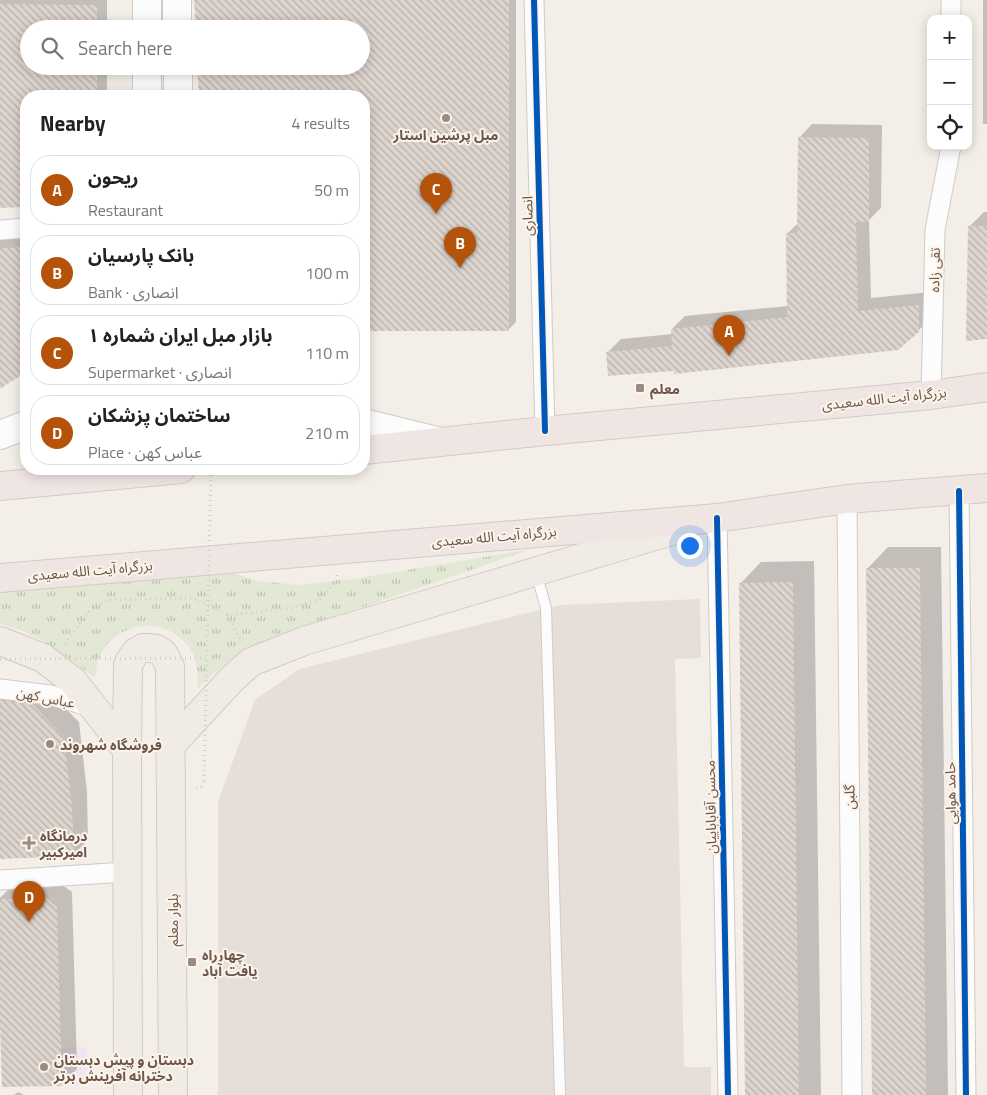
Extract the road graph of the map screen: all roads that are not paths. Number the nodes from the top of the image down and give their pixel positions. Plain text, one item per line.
1 (147, 0) edge
2 (177, 0) edge
3 (534, 0) edge
4 (951, 0) edge
5 (951, 15) edge
6 (147, 20) edge
7 (177, 20) edge
8 (147, 75) edge
9 (178, 75) edge
10 (147, 90) edge
11 (178, 90) edge
12 (950, 150) edge
13 (20, 228) edge
14 (0, 230) edge
15 (987, 387) edge
16 (931, 395) junction
17 (370, 424) edge
18 (20, 427) edge
19 (370, 431) edge
20 (545, 431) junction
21 (0, 435) edge
22 (20, 440) edge
23 (443, 442) junction
24 (0, 443) edge
25 (370, 449) edge
26 (117, 475) edge
27 (0, 486) edge
28 (987, 488) edge
29 (959, 491) junction
30 (847, 499) junction
31 (717, 518) junction
32 (536, 570) junction
33 (0, 578) edge
34 (0, 641) edge
35 (0, 689) edge
36 (92, 707) junction
37 (170, 746) junction
38 (126, 750) junction
39 (126, 872) junction
40 (0, 880) edge
41 (128, 1095) edge
42 (173, 1095) edge
43 (560, 1095) edge
44 (728, 1095) edge
45 (852, 1095) edge
46 (966, 1095) edge

1 - 6 main road
2 - 7 main road
3 - 20 street, انصاری
4 - 5 street
8 - 10 main road
9 - 11 main road
12 - 16 street, تقی زاده
13 - 14 street
15 - 16 highway, بزرگراه آیت الله سعیدی
16 - 20 highway, بزرگراه آیت الله سعیدی
17 - 23 main road
18 - 21 main road
19 - 23 main road
20 - 23 highway, بزرگراه آیت الله سعیدی
22 - 24 main road
23 - 25 highway, بزرگراه آیت الله سعیدی
26 - 27 highway
28 - 29 highway, بزرگراه آیت الله سعیدی
29 - 30 highway, بزرگراه آیت الله سعیدی
29 - 46 street, حامد هوایی
30 - 31 highway, بزرگراه آیت الله سعیدی
30 - 45 street, گلبن
31 - 32 main road
31 - 33 highway, بزرگراه آیت الله سعیدی
31 - 44 street, محسن آقاباباییان
32 - 37 main road
32 - 43 lane
34 - 36 main road
35 - 36 street, عباس کهن
36 - 38 main road
37 - 38 main road, بلوار معلم
37 - 42 main road, بلوار معلم
38 - 39 main road
39 - 40 street
39 - 41 main road

